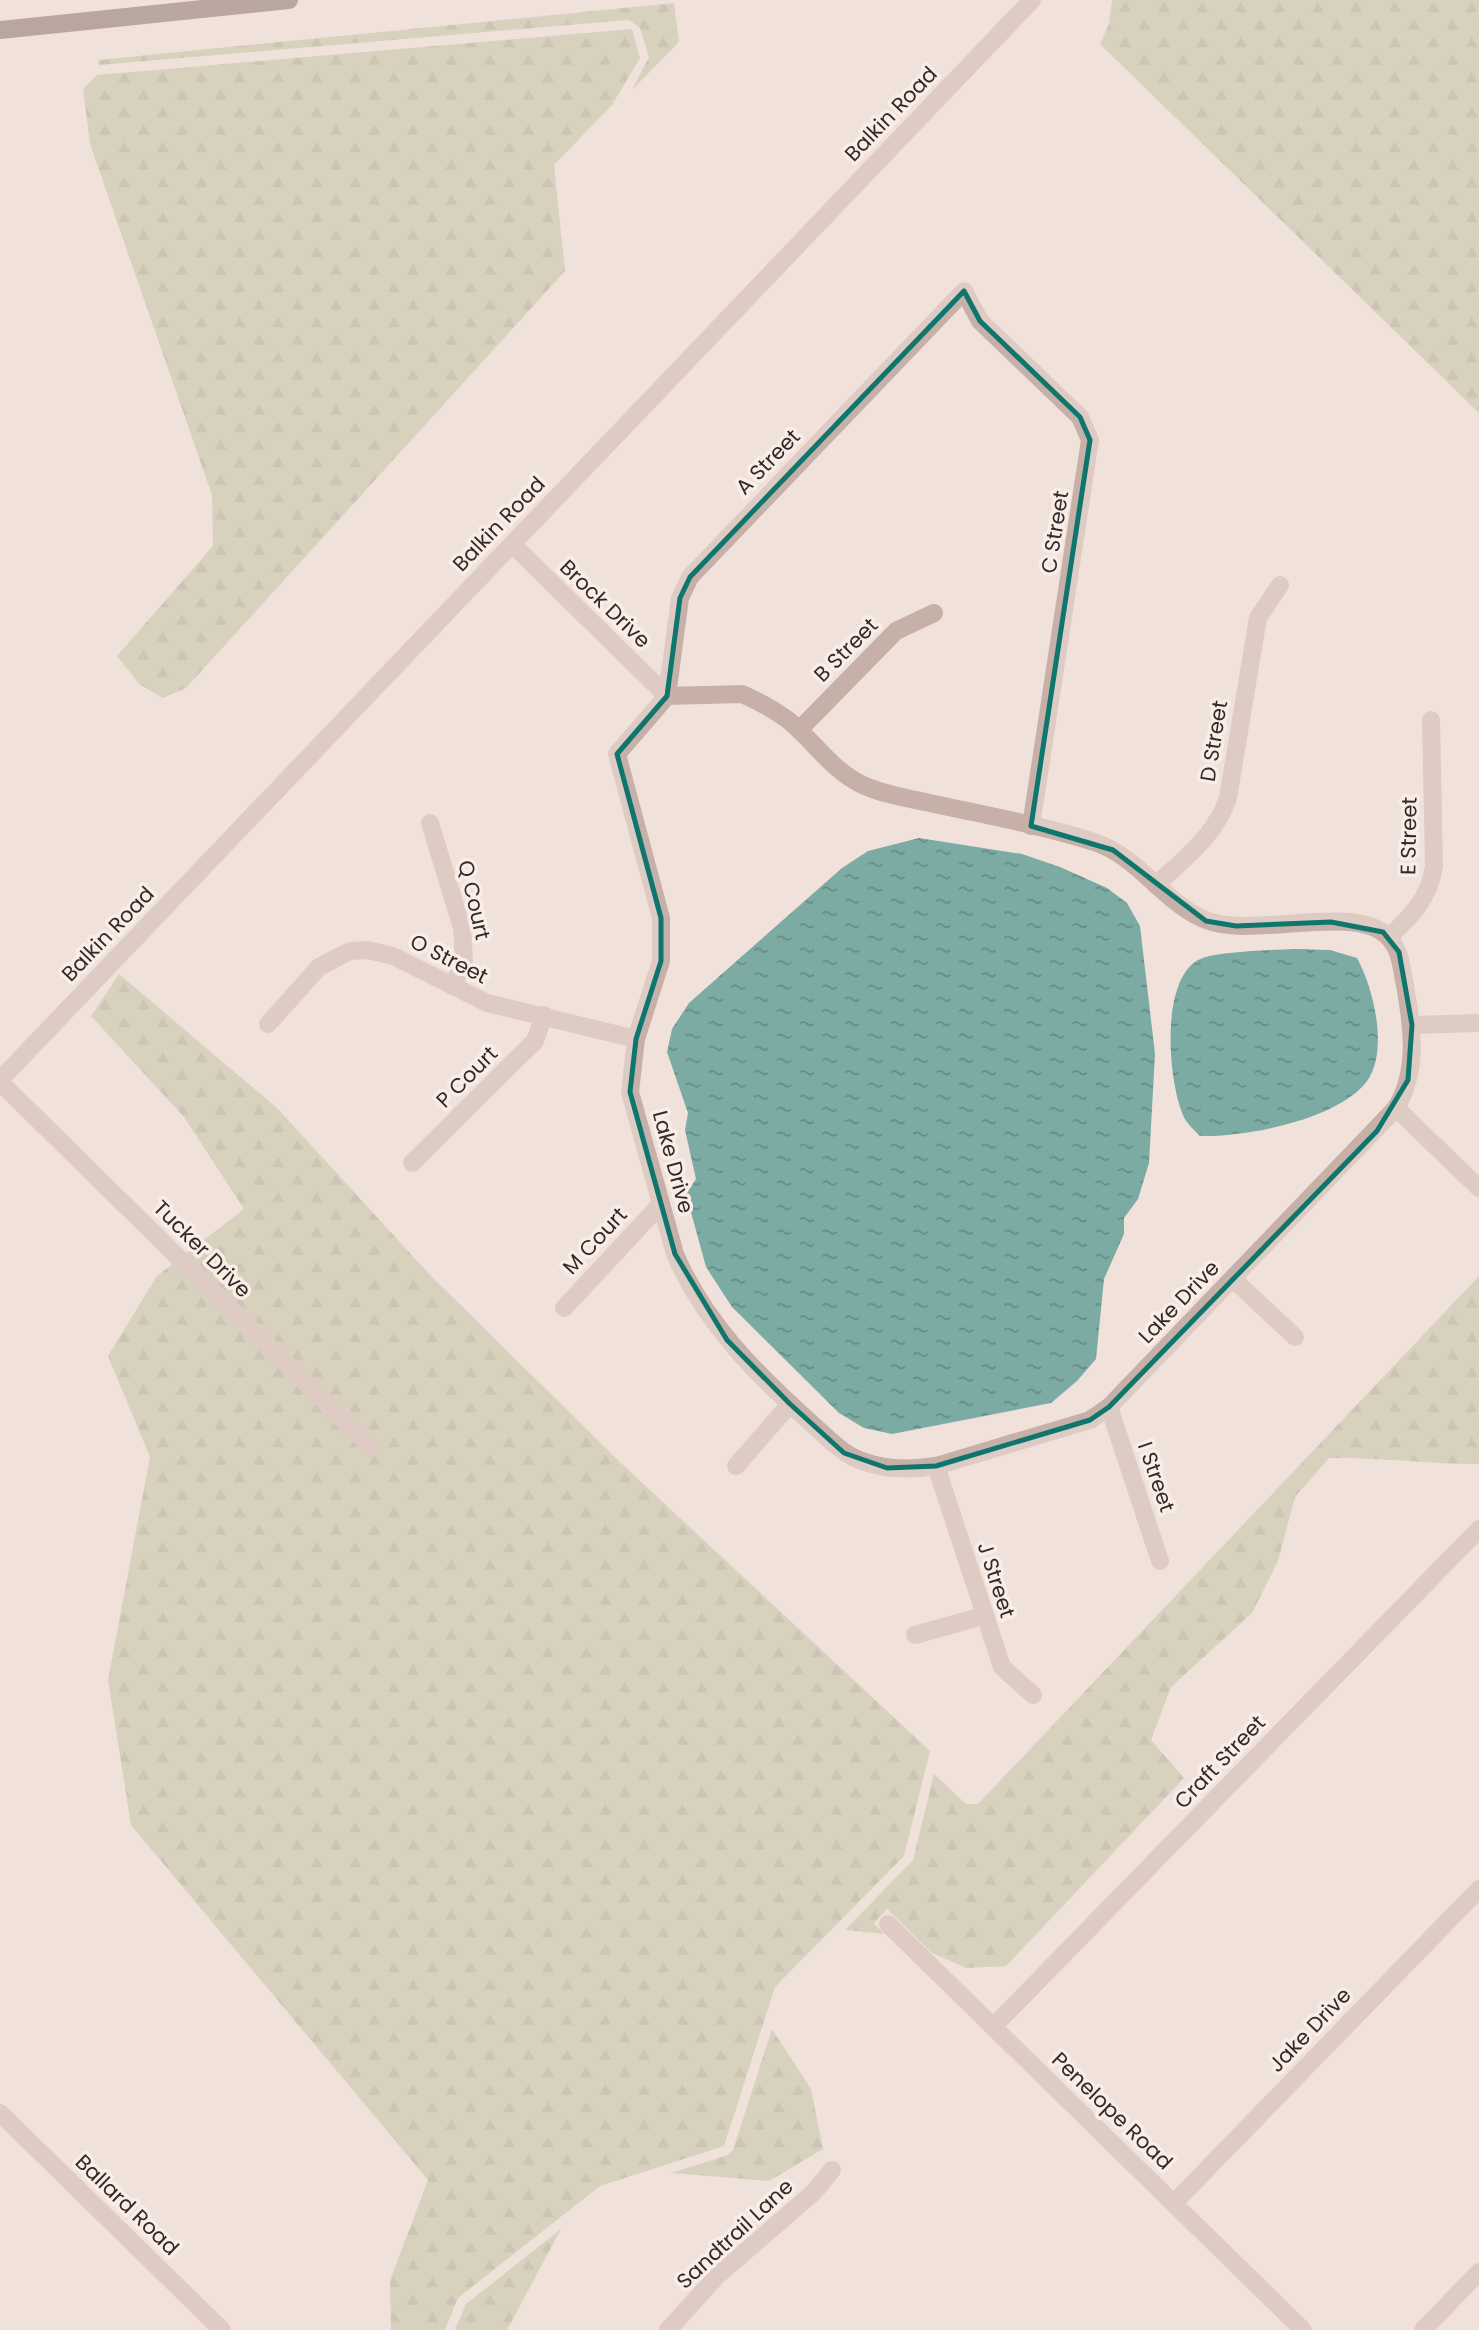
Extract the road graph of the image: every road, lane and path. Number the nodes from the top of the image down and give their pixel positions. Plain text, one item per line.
1 (289, 0) edge
2 (1032, 0) edge
3 (0, 30) edge
4 (964, 291) joint
5 (512, 544) junction
6 (1280, 584) dead end
7 (934, 613) dead end
8 (667, 696) junction
9 (1432, 720) dead end
10 (799, 730) junction
11 (430, 823) dead end
12 (1031, 826) junction
13 (1156, 885) junction
14 (1389, 937) junction
15 (453, 986) junction
16 (544, 1016) junction
17 (1479, 1023) edge
18 (268, 1024) dead end
19 (1412, 1025) junction
20 (636, 1039) junction
21 (0, 1081) edge
22 (1396, 1108) junction
23 (412, 1163) dead end
24 (1479, 1188) edge
25 (660, 1205) junction
26 (1233, 1279) junction
27 (564, 1308) dead end
28 (1294, 1337) dead end
29 (790, 1404) junction
30 (1109, 1407) junction
31 (372, 1448) dead end
32 (736, 1466) dead end
33 (936, 1466) junction
34 (1479, 1529) edge
35 (1160, 1561) dead end
36 (983, 1616) junction
37 (915, 1635) dead end
38 (1033, 1695) dead end
39 (1479, 1889) edge
40 (888, 1924) dead end
41 (993, 2027) junction
42 (0, 2113) edge
43 (832, 2170) dead end
44 (1174, 2203) junction
45 (1479, 2272) edge
46 (222, 2330) edge
47 (668, 2330) edge
48 (1303, 2330) edge
49 (1423, 2330) edge

1 - 3 main road
2 - 5 street, Balkin Road
4 - 8 street, A Street
4 - 12 street, C Street
5 - 8 street, Brock Drive
5 - 21 street, Balkin Road
6 - 13 street, D Street
7 - 10 street, B Street
8 - 10 street
8 - 20 street, Lake Drive
9 - 14 street, E Street
10 - 12 street
11 - 15 street, Q Court
12 - 13 street
13 - 14 street
14 - 19 street, Lake Drive
15 - 16 street, O Street
15 - 18 street, O Street
16 - 20 street, O Street
16 - 23 street, P Court
17 - 19 street
19 - 22 street, Lake Drive
20 - 25 street, Lake Drive
21 - 31 street, Tucker Drive
22 - 24 street
22 - 26 street, Lake Drive
25 - 27 street, M Court
25 - 29 street, Lake Drive
26 - 28 street
26 - 30 street, Lake Drive
29 - 32 street
29 - 33 street, Lake Drive
30 - 33 street, Lake Drive
30 - 35 street, I Street
33 - 36 street, J Street
34 - 41 street, Craft Street
36 - 37 street
36 - 38 street, J Street
39 - 44 street, Jake Drive
40 - 41 street, Penelope Road
41 - 44 street, Penelope Road
42 - 46 street, Ballard Road
43 - 47 street, Sandtrail Lane
44 - 48 street, Penelope Road
45 - 49 street

